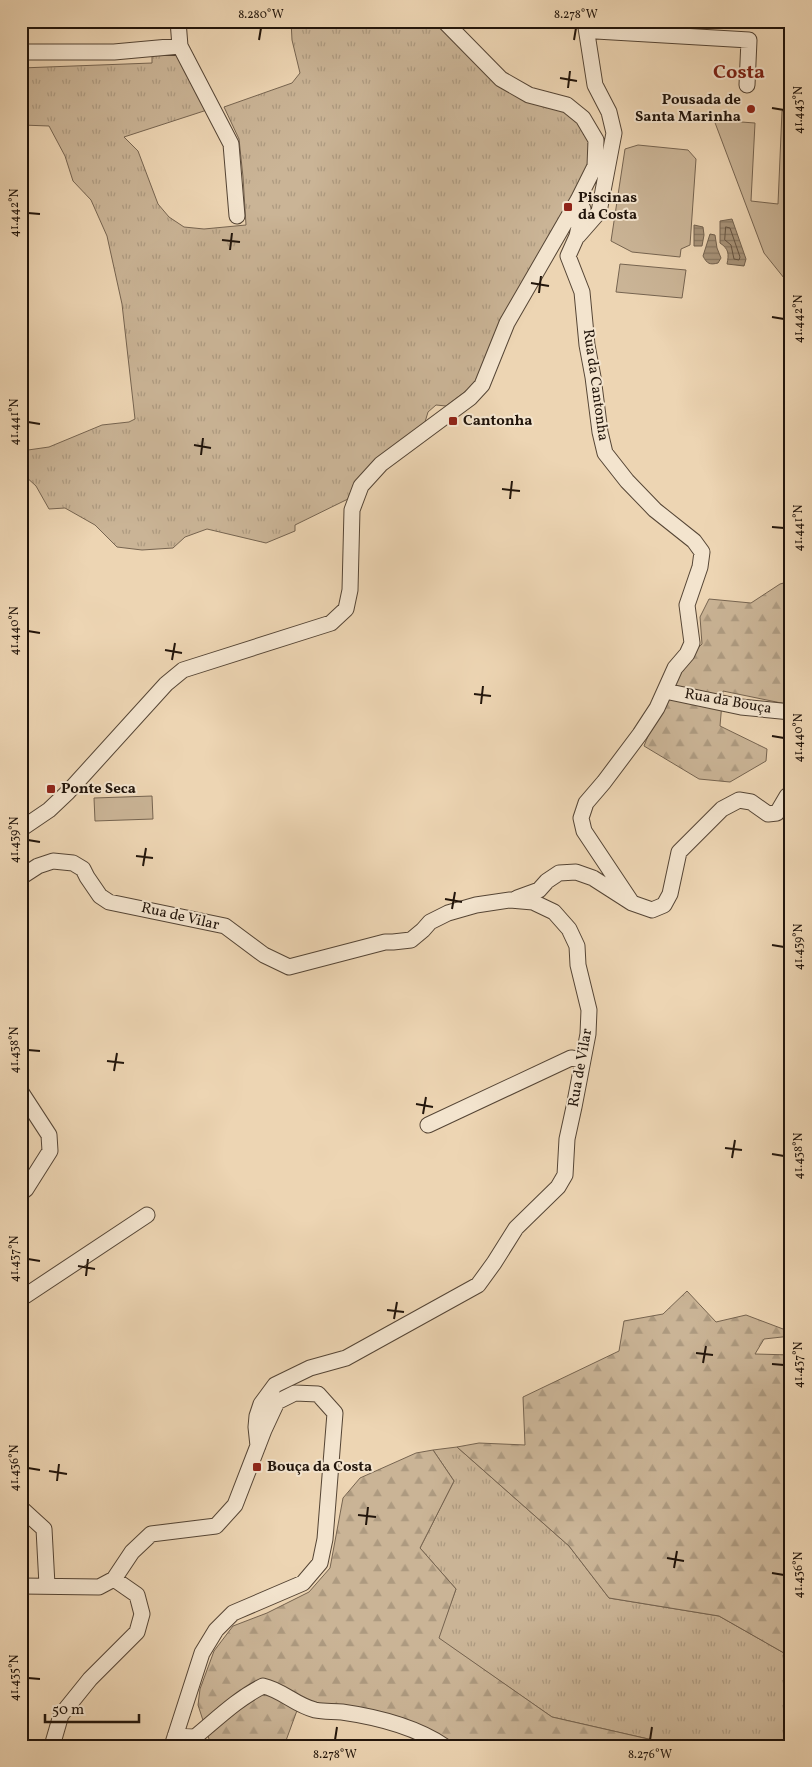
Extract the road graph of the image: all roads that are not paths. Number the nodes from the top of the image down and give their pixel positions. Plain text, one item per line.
1 (178, 21) edge
2 (444, 21) edge
3 (585, 21) edge
4 (592, 21) edge
5 (180, 46) junction
6 (21, 52) edge
7 (747, 85) dead end
8 (578, 200) junction
9 (237, 216) dead end
10 (577, 236) junction
11 (665, 691) junction
12 (791, 712) edge
13 (791, 793) edge
14 (21, 829) edge
15 (21, 877) edge
16 (510, 900) junction
17 (632, 903) junction
18 (583, 1060) junction
19 (21, 1092) edge
20 (428, 1125) dead end
21 (21, 1194) edge
22 (147, 1216) dead end
23 (21, 1293) edge
24 (258, 1446) junction
25 (21, 1508) edge
26 (114, 1579) junction
27 (47, 1585) junction
28 (21, 1586) edge
29 (174, 1741) edge
30 (52, 1746) edge
31 (444, 1746) edge

1 - 5 street
2 - 8 street
3 - 10 street
4 - 7 street
5 - 6 street
5 - 9 street
8 - 10 street, Rua da Cantonha
8 - 14 street
10 - 11 street, Rua da Cantonha
11 - 12 street, Rua da Bouça
11 - 17 street, Rua da Cantonha
13 - 17 street
15 - 16 street, Rua de Vilar
16 - 17 street
16 - 18 street, Rua de Vilar
18 - 20 street
18 - 24 street, Rua de Vilar
19 - 21 street
22 - 23 street
24 - 26 street
24 - 29 street
25 - 27 street
26 - 27 street
26 - 30 street
27 - 28 street
29 - 31 street

